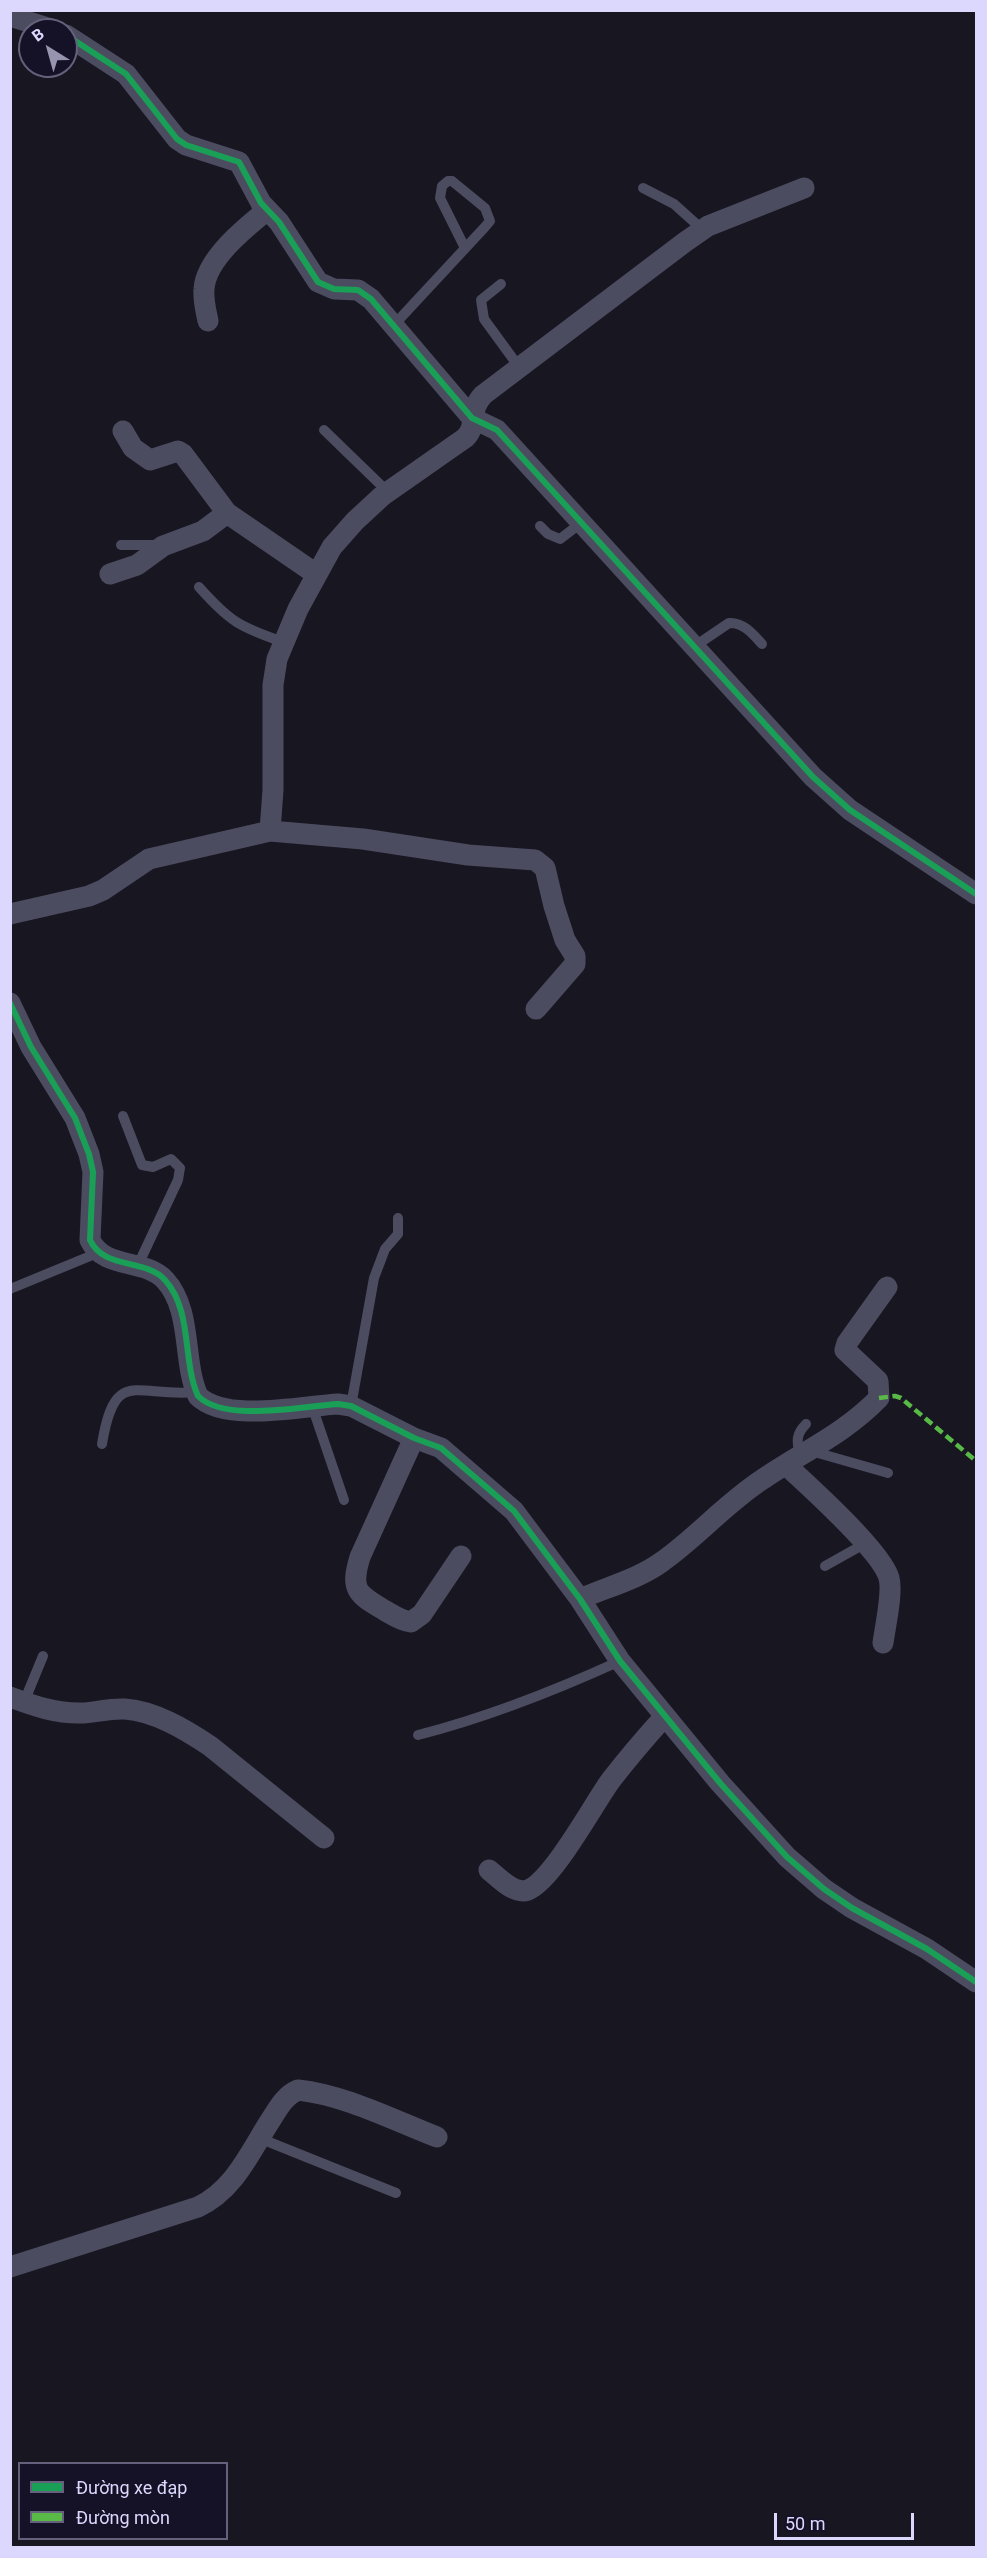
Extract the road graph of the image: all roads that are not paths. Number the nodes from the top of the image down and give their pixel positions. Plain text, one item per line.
1 (78, 42) edge
2 (804, 188) dead end
3 (643, 189) dead end
4 (266, 210) junction
5 (703, 230) junction
6 (465, 248) junction
7 (501, 284) dead end
8 (208, 321) dead end
9 (393, 326) junction
10 (519, 367) junction
11 (472, 418) junction
12 (324, 430) dead end
13 (123, 431) dead end
14 (388, 492) junction
15 (227, 513) junction
16 (581, 524) junction
17 (540, 526) dead end
18 (121, 545) dead end
19 (163, 546) junction
20 (110, 574) dead end
21 (316, 574) junction
22 (199, 587) dead end
23 (283, 642) junction
24 (762, 644) dead end
25 (696, 646) junction
26 (270, 831) junction
27 (976, 894) edge
28 (10, 914) edge
29 (10, 1003) edge
30 (536, 1009) dead end
31 (123, 1116) dead end
32 (398, 1218) dead end
33 (100, 1252) junction
34 (138, 1266) junction
35 (887, 1287) dead end
36 (10, 1289) edge
37 (196, 1392) junction
38 (312, 1406) junction
39 (351, 1406) junction
40 (806, 1424) dead end
41 (414, 1438) junction
42 (102, 1444) dead end
43 (798, 1457) junction
44 (888, 1473) dead end
45 (344, 1500) dead end
46 (866, 1543) junction
47 (461, 1556) dead end
48 (825, 1566) dead end
49 (580, 1599) junction
50 (884, 1643) dead end
51 (43, 1656) dead end
52 (620, 1661) junction
53 (17, 1699) edge
54 (665, 1716) junction
55 (418, 1735) dead end
56 (324, 1838) dead end
57 (489, 1870) dead end
58 (976, 1982) edge
59 (437, 2137) dead end
60 (259, 2138) junction
61 (396, 2193) dead end
62 (10, 2267) edge

1 - 4 street
2 - 5 street
3 - 5 lane
4 - 8 street
4 - 9 street
5 - 10 street
6 - 6 lane
6 - 9 lane
7 - 10 lane
9 - 11 street
10 - 11 street
11 - 14 street
11 - 16 street
12 - 14 lane
13 - 15 street
14 - 21 street
15 - 19 street
15 - 21 street
16 - 17 lane
16 - 25 street
18 - 19 lane
19 - 20 street
21 - 23 street
22 - 23 lane
23 - 26 street
24 - 25 lane
25 - 27 street
26 - 28 street
26 - 30 street
29 - 33 street
31 - 34 lane
32 - 39 lane
33 - 34 street
33 - 36 lane
34 - 37 street
35 - 43 street
37 - 38 street
37 - 42 lane
38 - 39 street
38 - 45 lane
39 - 41 street
40 - 43 lane
41 - 47 street
41 - 49 street
43 - 44 lane
43 - 46 street
43 - 49 street
46 - 48 lane
46 - 50 street
49 - 52 street
51 - 53 lane
52 - 54 street
52 - 55 lane
53 - 56 street
54 - 57 street
54 - 58 street
59 - 60 street
60 - 61 lane
60 - 62 street

